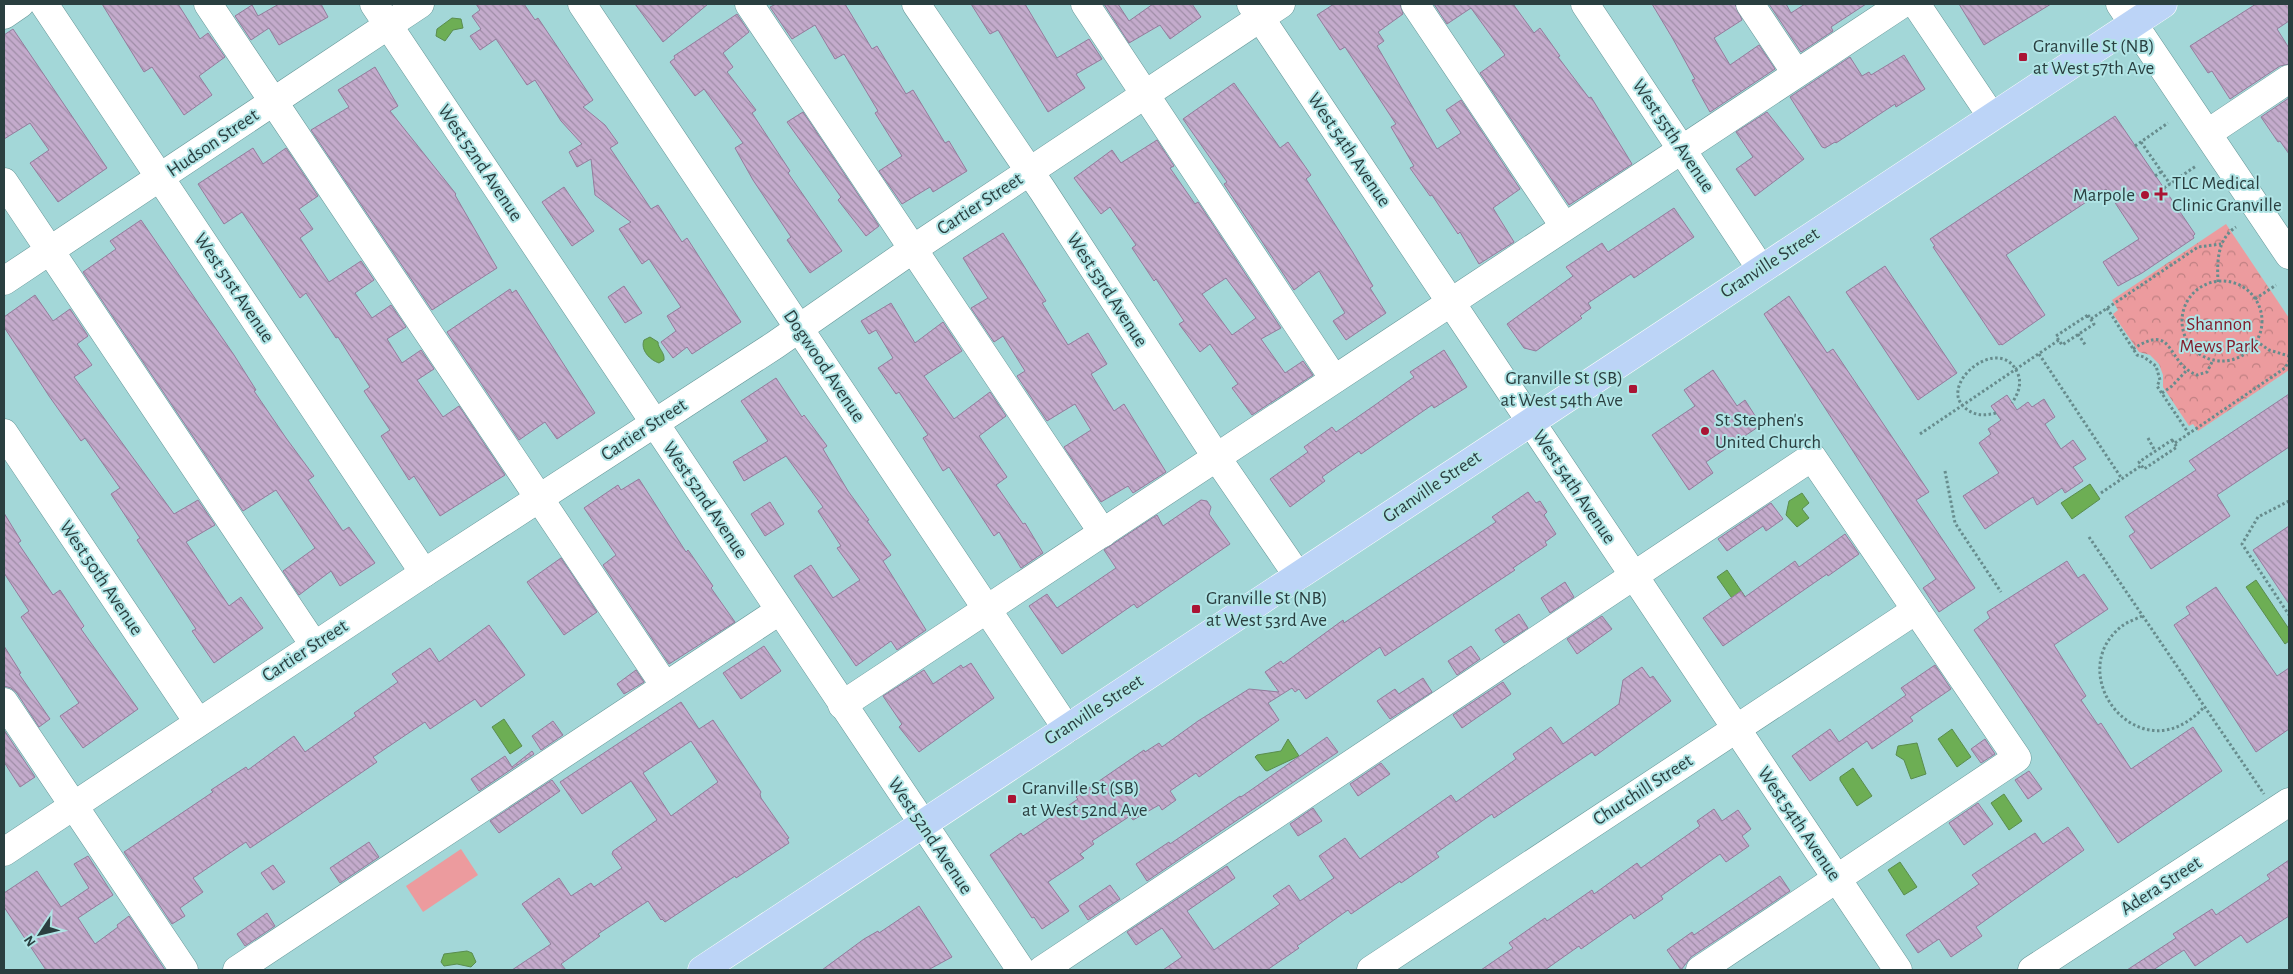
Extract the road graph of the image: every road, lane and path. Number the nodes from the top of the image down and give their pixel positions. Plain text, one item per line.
1 (20, 4) edge
2 (44, 4) edge
3 (208, 4) edge
4 (374, 4) edge
5 (420, 4) edge
6 (582, 4) edge
7 (749, 4) edge
8 (916, 4) edge
9 (1085, 4) edge
10 (1415, 4) edge
11 (1585, 4) edge
12 (1750, 4) edge
13 (1902, 4) edge
14 (1916, 4) edge
15 (2163, 4) edge
16 (1264, 8) edge
17 (2127, 13) edge
18 (4, 14) edge
19 (388, 26) junction
20 (1796, 74) junction
21 (2289, 79) edge
22 (1145, 94) junction
23 (274, 103) junction
24 (1992, 117) junction
25 (2168, 123) dead end
26 (2208, 133) junction
27 (2141, 142) junction
28 (2135, 146) dead end
29 (1682, 148) junction
30 (2196, 166) dead end
31 (1030, 172) junction
32 (2161, 172) junction
33 (2155, 176) dead end
34 (161, 178) junction
35 (4, 182) edge
36 (2170, 184) junction
37 (2164, 188) dead end
38 (1564, 226) junction
39 (2236, 227) dead end
40 (2221, 244) junction
41 (914, 248) junction
42 (49, 252) junction
43 (2289, 255) edge
44 (1761, 269) junction
45 (4, 281) edge
46 (2218, 282) junction
47 (2276, 285) dead end
48 (2255, 299) junction
49 (1450, 302) junction
50 (2107, 308) junction
51 (2091, 319) junction
52 (798, 327) junction
53 (2078, 334) junction
54 (2059, 340) junction
55 (2256, 342) junction
56 (2086, 346) dead end
57 (2133, 349) junction
58 (2039, 354) junction
59 (2289, 356) edge
60 (2213, 360) junction
61 (2289, 361) edge
62 (2016, 369) junction
63 (2187, 370) junction
64 (1334, 379) junction
65 (2162, 393) junction
66 (2012, 403) dead end
67 (1962, 405) junction
68 (1996, 413) dead end
69 (1530, 422) junction
70 (654, 424) junction
71 (4, 433) edge
72 (1920, 434) dead end
73 (2189, 434) junction
74 (2148, 438) dead end
75 (2175, 443) junction
76 (2156, 451) junction
77 (1217, 458) junction
78 (2142, 465) junction
79 (1945, 471) dead end
80 (2122, 479) junction
81 (2101, 493) dead end
82 (539, 499) junction
83 (2289, 501) edge
84 (1103, 533) junction
85 (2089, 537) dead end
86 (424, 572) junction
87 (1632, 575) junction
88 (1298, 576) junction
89 (2001, 592) dead end
90 (987, 610) junction
91 (1916, 610) junction
92 (779, 611) junction
93 (2289, 615) edge
94 (2142, 616) junction
95 (314, 645) junction
96 (665, 686) junction
97 (4, 702) edge
98 (842, 705) junction
99 (2204, 707) junction
100 (198, 722) junction
101 (1067, 729) junction
102 (1736, 729) junction
103 (73, 806) junction
104 (2282, 806) edge
105 (922, 824) junction
106 (4, 852) edge
107 (1836, 879) junction
108 (184, 970) edge
109 (237, 970) edge
110 (702, 970) edge
111 (1021, 970) edge
112 (1042, 970) edge
113 (1371, 970) edge
114 (1700, 970) edge
115 (1898, 970) edge
116 (2032, 970) edge

1 - 18 street
2 - 34 street, West 51st Avenue
3 - 23 street
4 - 19 street, West 52nd Avenue
5 - 19 street, Hudson Street
6 - 52 street, Dogwood Avenue
7 - 41 street
8 - 31 street, West 53rd Avenue
9 - 22 street
10 - 38 street
11 - 29 street, West 55th Avenue
12 - 20 street
13 - 20 street
14 - 24 street
15 - 17 highway, Granville Street
16 - 22 street, Cartier Street
16 - 49 street, West 54th Avenue
17 - 24 highway, Granville Street
17 - 26 street
19 - 23 street, Hudson Street
19 - 70 street, West 52nd Avenue
20 - 29 street
21 - 26 street
22 - 31 street, Cartier Street
22 - 64 street
23 - 34 street, Hudson Street
23 - 82 street
24 - 44 highway, Granville Street
25 - 27 path
26 - 43 street
27 - 28 path
27 - 32 path
29 - 38 street
29 - 44 street, West 55th Avenue
30 - 36 path
31 - 41 street, Cartier Street
31 - 77 street, West 53rd Avenue
32 - 33 path
32 - 36 path
34 - 42 street, Hudson Street
34 - 86 street, West 51st Avenue
35 - 42 street
36 - 37 path
38 - 49 street
39 - 40 path
40 - 46 path
40 - 50 path
41 - 52 street, Cartier Street
41 - 84 street
42 - 45 street, Hudson Street
42 - 95 street
44 - 69 highway, Granville Street
46 - 48 path
46 - 60 path
47 - 48 path
48 - 55 path
49 - 64 street
49 - 69 street, West 54th Avenue
50 - 51 path
50 - 57 path
51 - 53 path
51 - 54 path
52 - 70 street, Cartier Street
52 - 90 street, Dogwood Avenue
53 - 54 path
53 - 56 path
54 - 58 path
55 - 59 path
55 - 60 path
57 - 63 path
57 - 65 path
58 - 62 path
58 - 80 path
60 - 63 path
61 - 73 path
62 - 66 path
62 - 67 path
62 - 67 path
63 - 65 path
64 - 77 street
65 - 73 path
67 - 68 path
67 - 72 path
69 - 87 street, West 54th Avenue
69 - 88 highway, Granville Street
70 - 82 street, Cartier Street
70 - 92 street, West 52nd Avenue
71 - 100 street, West 50th Avenue
73 - 75 path
74 - 76 path
75 - 76 path
75 - 78 path
76 - 78 path
77 - 84 street
77 - 88 street, West 53rd Avenue
78 - 80 path
79 - 89 path
80 - 81 path
82 - 86 street, Cartier Street
82 - 96 street
83 - 93 path
84 - 90 street
85 - 94 path
86 - 95 street, Cartier Street
87 - 91 street
87 - 102 street, West 54th Avenue
87 - 112 street
88 - 101 highway, Granville Street
90 - 98 street
90 - 101 street, Dogwood Avenue
91 - 102 street, Churchill Street
91 - 107 street
92 - 96 street
92 - 98 street, West 52nd Avenue
94 - 99 path
94 - 99 path
95 - 100 street, Cartier Street
96 - 109 street
97 - 103 street
98 - 105 street, West 52nd Avenue
99 - 104 path
100 - 103 street, Cartier Street
101 - 105 highway, Granville Street
102 - 107 street, West 54th Avenue
102 - 113 street, Churchill Street
103 - 106 street, Cartier Street
103 - 108 street
104 - 116 street, Adera Street
105 - 110 highway, Granville Street
105 - 111 street, West 52nd Avenue
107 - 114 street
107 - 115 street, West 54th Avenue

